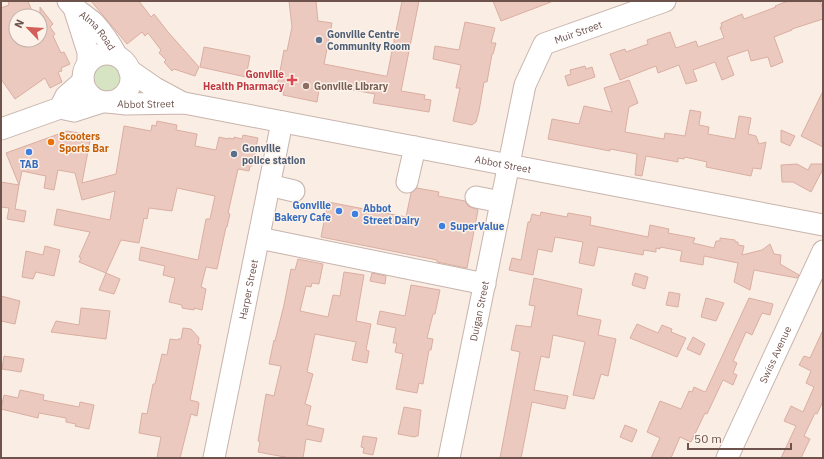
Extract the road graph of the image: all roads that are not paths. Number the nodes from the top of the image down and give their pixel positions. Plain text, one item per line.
1 (664, 1) edge
2 (71, 5) edge
3 (123, 63) junction
4 (86, 72) junction
5 (105, 102) junction
6 (184, 103) junction
7 (60, 108) junction
8 (282, 122) junction
9 (1, 129) edge
10 (415, 147) junction
11 (509, 165) junction
12 (407, 182) dead end
13 (269, 185) junction
14 (294, 191) dead end
15 (476, 197) dead end
16 (501, 202) junction
17 (823, 225) edge
18 (259, 238) junction
19 (823, 251) edge
20 (485, 284) junction
21 (214, 458) edge
22 (450, 458) edge
23 (727, 458) edge

1 - 11 street, Muir Street
2 - 3 street, Alma Road
2 - 4 street, Alma Road
3 - 4 street
3 - 5 street
3 - 6 street, Abbot Street
4 - 5 street
4 - 7 street
5 - 6 street, Abbot Street
5 - 7 street
6 - 8 street, Abbot Street
7 - 9 street
8 - 10 street, Abbot Street
8 - 13 street, Harper Street
10 - 11 street, Abbot Street
10 - 12 street
11 - 16 street, Duigan Street
11 - 17 street, Abbot Street
13 - 14 street
13 - 18 street, Harper Street
15 - 16 street
16 - 20 street, Duigan Street
18 - 20 street
18 - 21 street, Harper Street
19 - 23 street, Swiss Avenue
20 - 22 street, Duigan Street

